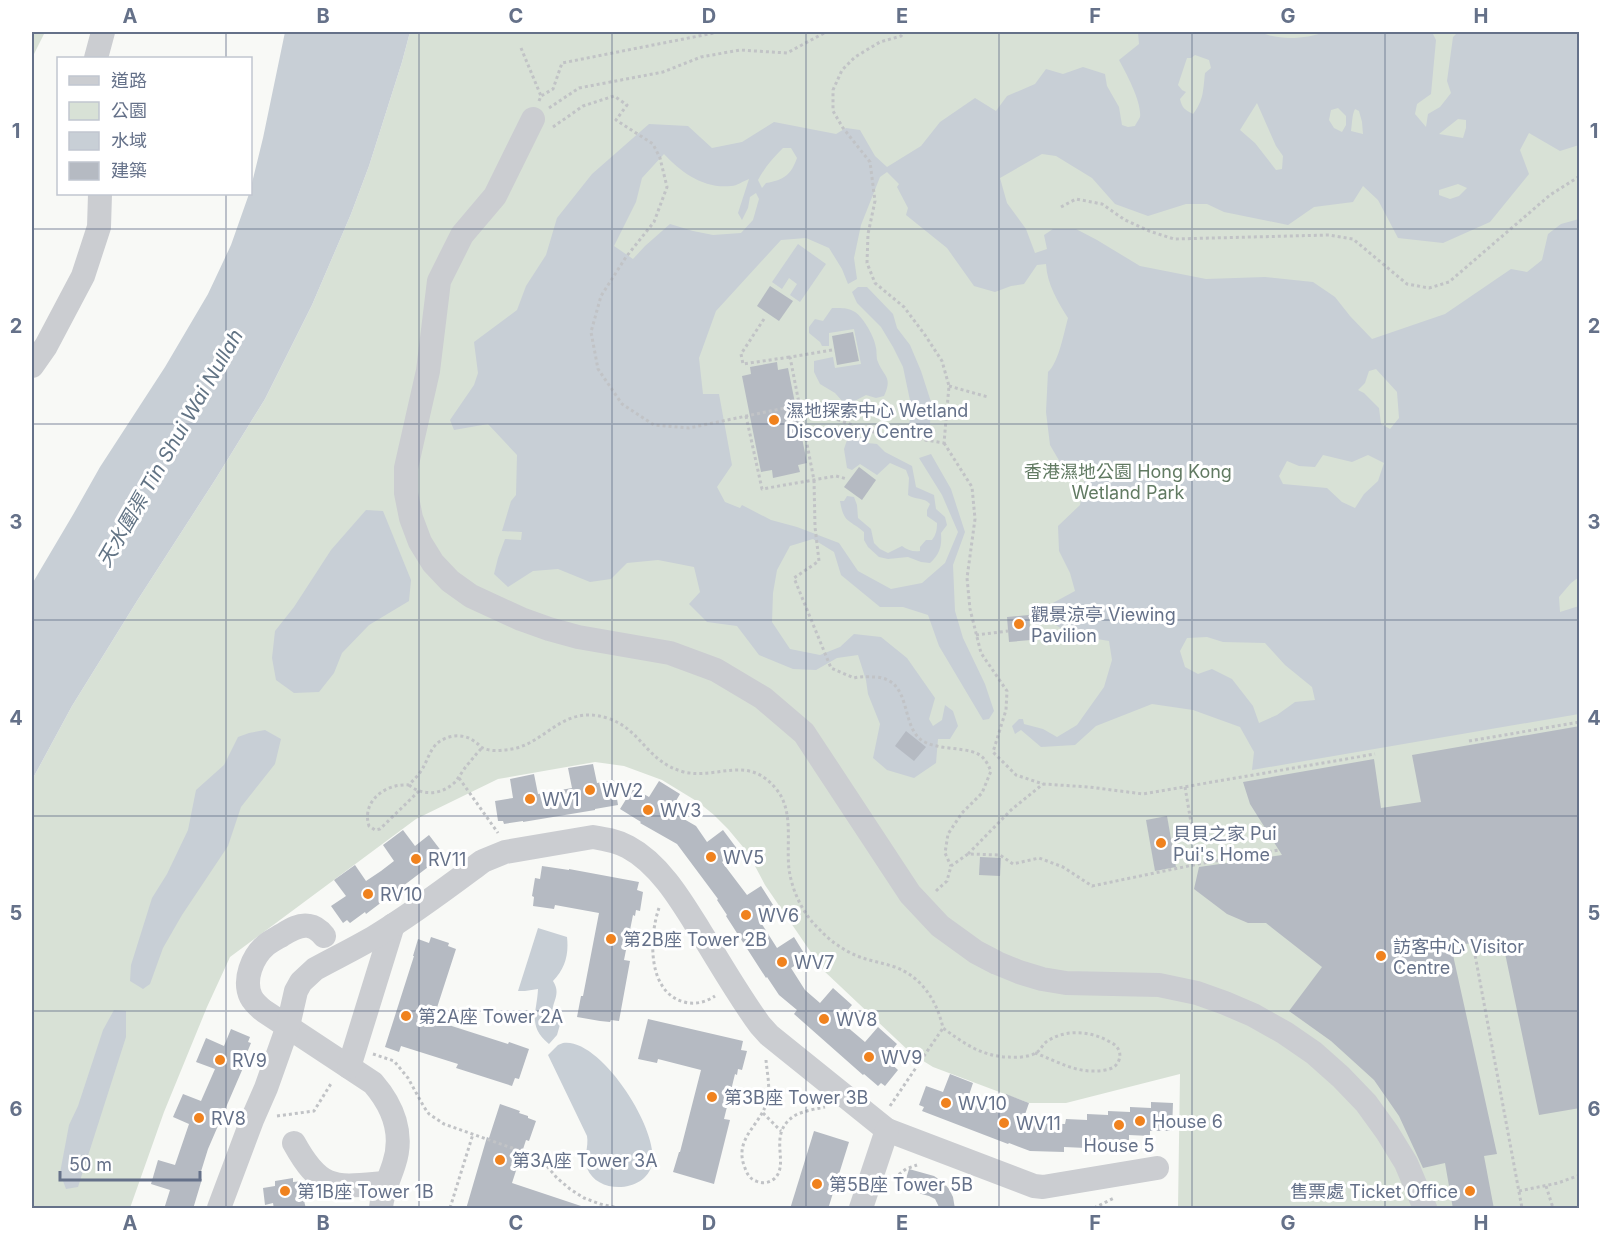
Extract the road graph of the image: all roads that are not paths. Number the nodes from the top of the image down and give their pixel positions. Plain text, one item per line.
1 (104, 32) edge
2 (96, 57) edge
3 (533, 119) road end
4 (100, 195) edge
5 (32, 366) edge
6 (393, 925) junction
7 (324, 936) dead end
8 (288, 1026) junction
9 (343, 1071) junction
10 (886, 1121) junction
11 (294, 1143) dead end
12 (1157, 1168) dead end
13 (386, 1183) junction
14 (219, 1209) edge
15 (381, 1209) edge
16 (861, 1209) edge
17 (1425, 1209) edge

1 - 2 lane
3 - 17 lane
4 - 5 lane
6 - 8 lane
6 - 9 lane
6 - 10 lane
7 - 8 lane
8 - 9 lane
8 - 14 lane
9 - 13 lane
10 - 12 lane
10 - 16 lane
11 - 13 lane
13 - 15 lane

